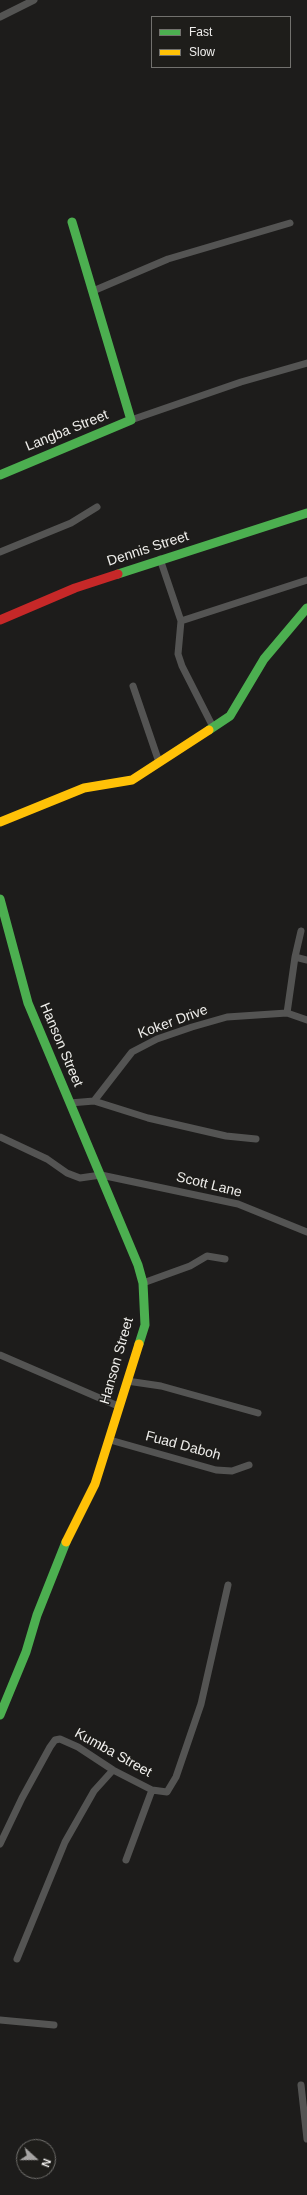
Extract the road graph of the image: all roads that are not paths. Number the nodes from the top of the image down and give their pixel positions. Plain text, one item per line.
1 (34, 0) edge
2 (0, 17) edge
3 (72, 222) dead end
4 (290, 223) dead end
5 (93, 291) junction
6 (307, 363) edge
7 (131, 420) junction
8 (0, 475) edge
9 (97, 507) dead end
10 (307, 513) edge
11 (0, 552) edge
12 (160, 559) junction
13 (307, 580) edge
14 (307, 608) edge
15 (0, 620) edge
16 (181, 621) junction
17 (133, 686) dead end
18 (213, 727) junction
19 (159, 762) junction
20 (0, 822) edge
21 (0, 899) edge
22 (301, 931) dead end
23 (295, 957) junction
24 (307, 960) edge
25 (287, 1013) junction
26 (307, 1020) edge
27 (94, 1101) junction
28 (70, 1103) junction
29 (0, 1136) edge
30 (256, 1139) dead end
31 (101, 1175) junction
32 (307, 1232) edge
33 (225, 1259) dead end
34 (143, 1283) junction
35 (0, 1355) edge
36 (127, 1381) junction
37 (118, 1406) junction
38 (258, 1413) dead end
39 (110, 1440) junction
40 (249, 1465) dead end
41 (228, 1585) dead end
42 (0, 1715) edge
43 (113, 1770) junction
44 (152, 1790) junction
45 (0, 1844) edge
46 (126, 1860) dead end
47 (17, 1959) dead end
48 (0, 2020) edge
49 (54, 2025) dead end
50 (301, 2085) dead end
51 (307, 2139) edge

1 - 2 street
3 - 5 street, Langba Street
4 - 5 street
5 - 7 street, Langba Street
6 - 7 street
7 - 8 street, Langba Street
9 - 11 street
10 - 12 street, Dennis Street
12 - 15 street, Dennis Street
12 - 16 street
13 - 16 street
14 - 18 street
16 - 18 street
17 - 19 street
18 - 19 street
19 - 20 street
21 - 28 street, Hanson Street
22 - 23 street
23 - 24 street
23 - 25 street
25 - 26 street, Koker Drive
25 - 27 street, Koker Drive
27 - 28 street
27 - 30 street
28 - 31 street, Hanson Street
29 - 31 street
31 - 32 street, Scott Lane
31 - 34 street, Hanson Street
33 - 34 street
34 - 36 street, Hanson Street
35 - 37 street
36 - 37 street, Hanson Street
36 - 38 street
37 - 39 street, Hanson Street
39 - 40 street, Fuad Daboh
39 - 42 street, Hanson Street
41 - 44 street
43 - 44 street, Kumba Street
43 - 45 street, Kumba Street
43 - 47 street
44 - 46 street, Kumba Street
48 - 49 street
50 - 51 street

